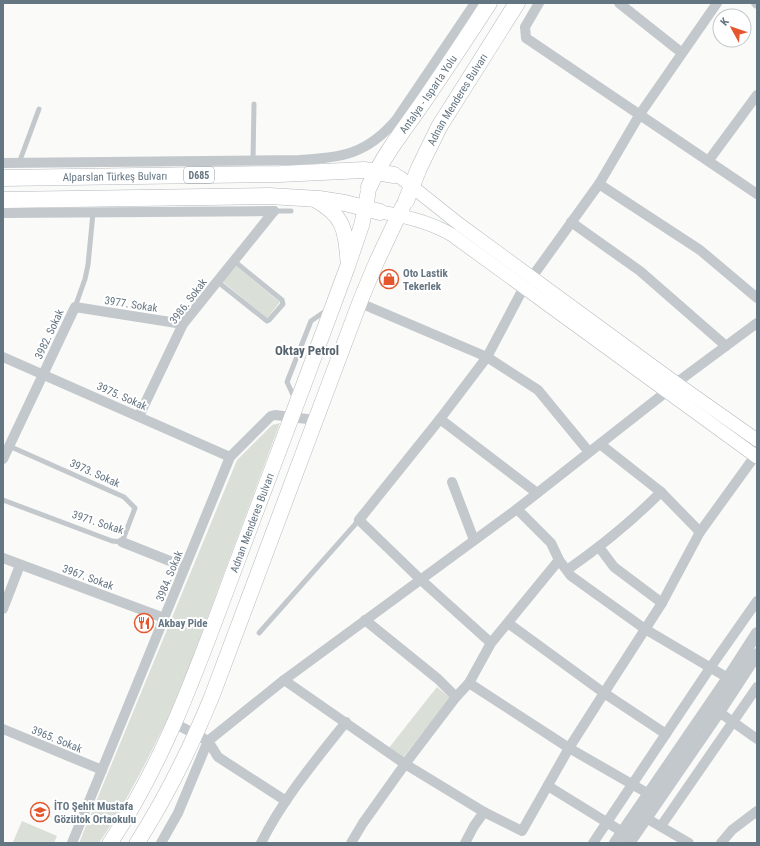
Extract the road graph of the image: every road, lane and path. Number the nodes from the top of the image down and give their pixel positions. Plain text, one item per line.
1 (475, 3) edge
2 (489, 3) edge
3 (517, 3) edge
4 (539, 3) edge
5 (717, 3) edge
6 (621, 4) edge
7 (682, 54) junction
8 (757, 96) edge
9 (254, 104) dead end
10 (39, 109) dead end
11 (640, 114) junction
12 (709, 160) junction
13 (3, 163) edge
14 (19, 163) junction
15 (253, 167) junction
16 (376, 171) junction
17 (3, 178) edge
18 (599, 184) junction
19 (757, 194) edge
20 (389, 197) junction
21 (313, 198) junction
22 (3, 204) edge
23 (274, 211) junction
24 (291, 211) dead end
25 (93, 213) junction
26 (571, 222) junction
27 (234, 261) junction
28 (348, 265) junction
29 (218, 282) junction
30 (528, 282) junction
31 (757, 298) edge
32 (360, 303) junction
33 (75, 307) junction
34 (183, 324) junction
35 (757, 324) edge
36 (726, 346) junction
37 (3, 357) edge
38 (487, 357) junction
39 (43, 374) junction
40 (676, 382) junction
41 (666, 392) junction
42 (139, 416) junction
43 (291, 417) junction
44 (440, 419) junction
45 (315, 420) junction
46 (757, 440) edge
47 (600, 444) junction
48 (9, 446) junction
49 (590, 452) junction
50 (756, 456) edge
51 (230, 457) junction
52 (3, 459) edge
53 (452, 482) dead end
54 (661, 492) junction
55 (537, 493) junction
56 (3, 500) edge
57 (516, 509) junction
58 (359, 520) junction
59 (700, 532) junction
60 (474, 540) junction
61 (122, 542) junction
62 (599, 548) junction
63 (3, 558) edge
64 (559, 560) junction
65 (20, 565) junction
66 (185, 567) junction
67 (567, 570) junction
68 (420, 579) junction
69 (757, 601) edge
70 (662, 603) junction
71 (3, 609) edge
72 (164, 618) junction
73 (365, 620) junction
74 (508, 623) junction
75 (646, 629) junction
76 (259, 633) dead end
77 (757, 633) edge
78 (491, 643) junction
79 (757, 654) edge
80 (710, 668) junction
81 (728, 678) junction
82 (284, 680) junction
83 (469, 683) junction
84 (757, 687) edge
85 (604, 693) junction
86 (456, 697) junction
87 (719, 712) junction
88 (346, 722) junction
89 (733, 722) junction
90 (174, 723) junction
91 (3, 729) edge
92 (666, 734) junction
93 (202, 738) junction
94 (757, 739) edge
95 (569, 748) junction
96 (405, 764) junction
97 (102, 770) junction
98 (632, 784) junction
99 (548, 786) junction
100 (649, 794) junction
101 (286, 801) junction
102 (757, 810) edge
103 (484, 812) junction
104 (646, 818) junction
105 (607, 822) junction
106 (661, 826) junction
107 (628, 838) edge
108 (72, 843) edge
109 (110, 843) edge
110 (137, 843) edge
111 (161, 843) edge
112 (261, 843) edge
113 (351, 843) edge
114 (465, 843) edge
115 (593, 843) edge
116 (615, 843) edge
117 (689, 843) edge
118 (721, 843) edge

1 - 15 street
2 - 16 highway, Antalya - Isparta Yolu
3 - 20 highway, Adnan Menderes Bulvarı
4 - 11 street
5 - 7 street
6 - 7 street
7 - 11 street
8 - 12 street
9 - 15 lane
10 - 14 lane
11 - 12 street
11 - 18 street
12 - 19 street
13 - 14 street
14 - 15 street
15 - 16 highway, Alparslan Türkeş Bulvarı / D685
15 - 17 highway, Alparslan Türkeş Bulvarı / D685
16 - 20 highway, Alparslan Türkeş Bulvarı / D685
18 - 26 street
18 - 31 street
20 - 21 highway, Alparslan Türkeş Bulvarı / D685
20 - 28 main road, Adnan Menderes Bulvarı
20 - 30 main road
20 - 30 main road
20 - 32 main road, Adnan Menderes Bulvarı
21 - 22 highway, Alparslan Türkeş Bulvarı / D685
21 - 28 main road
22 - 25 street
23 - 24 lane
23 - 25 street
23 - 27 street, 3986. Sokak
25 - 33 lane, 3982. Sokak
26 - 30 street
26 - 36 street
27 - 29 street, 3986. Sokak
27 - 29 lane
28 - 43 main road, Adnan Menderes Bulvarı
29 - 34 street, 3986. Sokak
30 - 38 street
30 - 40 main road
30 - 41 main road
32 - 38 street
32 - 45 main road, Adnan Menderes Bulvarı
33 - 34 street, 3977. Sokak
33 - 39 street, 3982. Sokak
34 - 42 street, 3986. Sokak
35 - 36 street
36 - 40 street
37 - 39 street, 3975. Sokak
38 - 44 street
38 - 49 street
39 - 42 street, 3975. Sokak
39 - 48 street, 3982. Sokak
40 - 41 main road
40 - 46 main road
41 - 47 street
41 - 50 main road
42 - 51 street, 3975. Sokak
43 - 45 street, 3984. Sokak
43 - 51 street, 3984. Sokak
43 - 90 main road, Adnan Menderes Bulvarı
44 - 55 street
44 - 58 street
45 - 93 main road, Adnan Menderes Bulvarı
47 - 49 street
47 - 54 street
48 - 52 street, 3982. Sokak
48 - 61 lane, 3973. Sokak
49 - 55 street
50 - 59 street
51 - 66 street, 3984. Sokak
53 - 60 street
54 - 59 street
54 - 62 street
55 - 57 street
56 - 61 lane, 3971. Sokak
57 - 60 street
57 - 64 street
58 - 68 street
58 - 76 lane
59 - 70 street
60 - 68 street
61 - 66 street, 3971. Sokak
62 - 67 street
62 - 70 street
63 - 65 street, 3967. Sokak
64 - 67 street
64 - 74 street
65 - 71 street
65 - 72 street, 3967. Sokak
66 - 72 street, 3984. Sokak
67 - 75 street
68 - 73 street
68 - 78 street
69 - 80 street
70 - 75 street
72 - 97 street, 3984. Sokak
73 - 82 street
73 - 86 street
74 - 78 street
74 - 85 street
75 - 80 street
75 - 85 street
77 - 81 street
78 - 83 street
79 - 87 street
80 - 81 street
80 - 92 street
81 - 100 street
82 - 88 street
82 - 93 street
83 - 86 street
83 - 95 street
84 - 89 street
85 - 92 street
85 - 95 street
86 - 96 street
87 - 89 street
87 - 104 street
88 - 96 street
88 - 101 street
89 - 94 street
89 - 106 street
90 - 93 street
90 - 109 main road, Adnan Menderes Bulvarı
91 - 97 street, 3965. Sokak
92 - 98 street
93 - 101 street
93 - 110 main road, Adnan Menderes Bulvarı
93 - 111 street
95 - 98 street
95 - 99 street
96 - 103 street
96 - 113 street
97 - 108 street, 3984. Sokak
98 - 100 street
98 - 105 street
99 - 103 street
99 - 105 street
100 - 107 street
101 - 112 street
102 - 118 street
103 - 114 street
104 - 106 street
104 - 107 street
105 - 107 street
105 - 115 street
106 - 117 street
107 - 116 street

